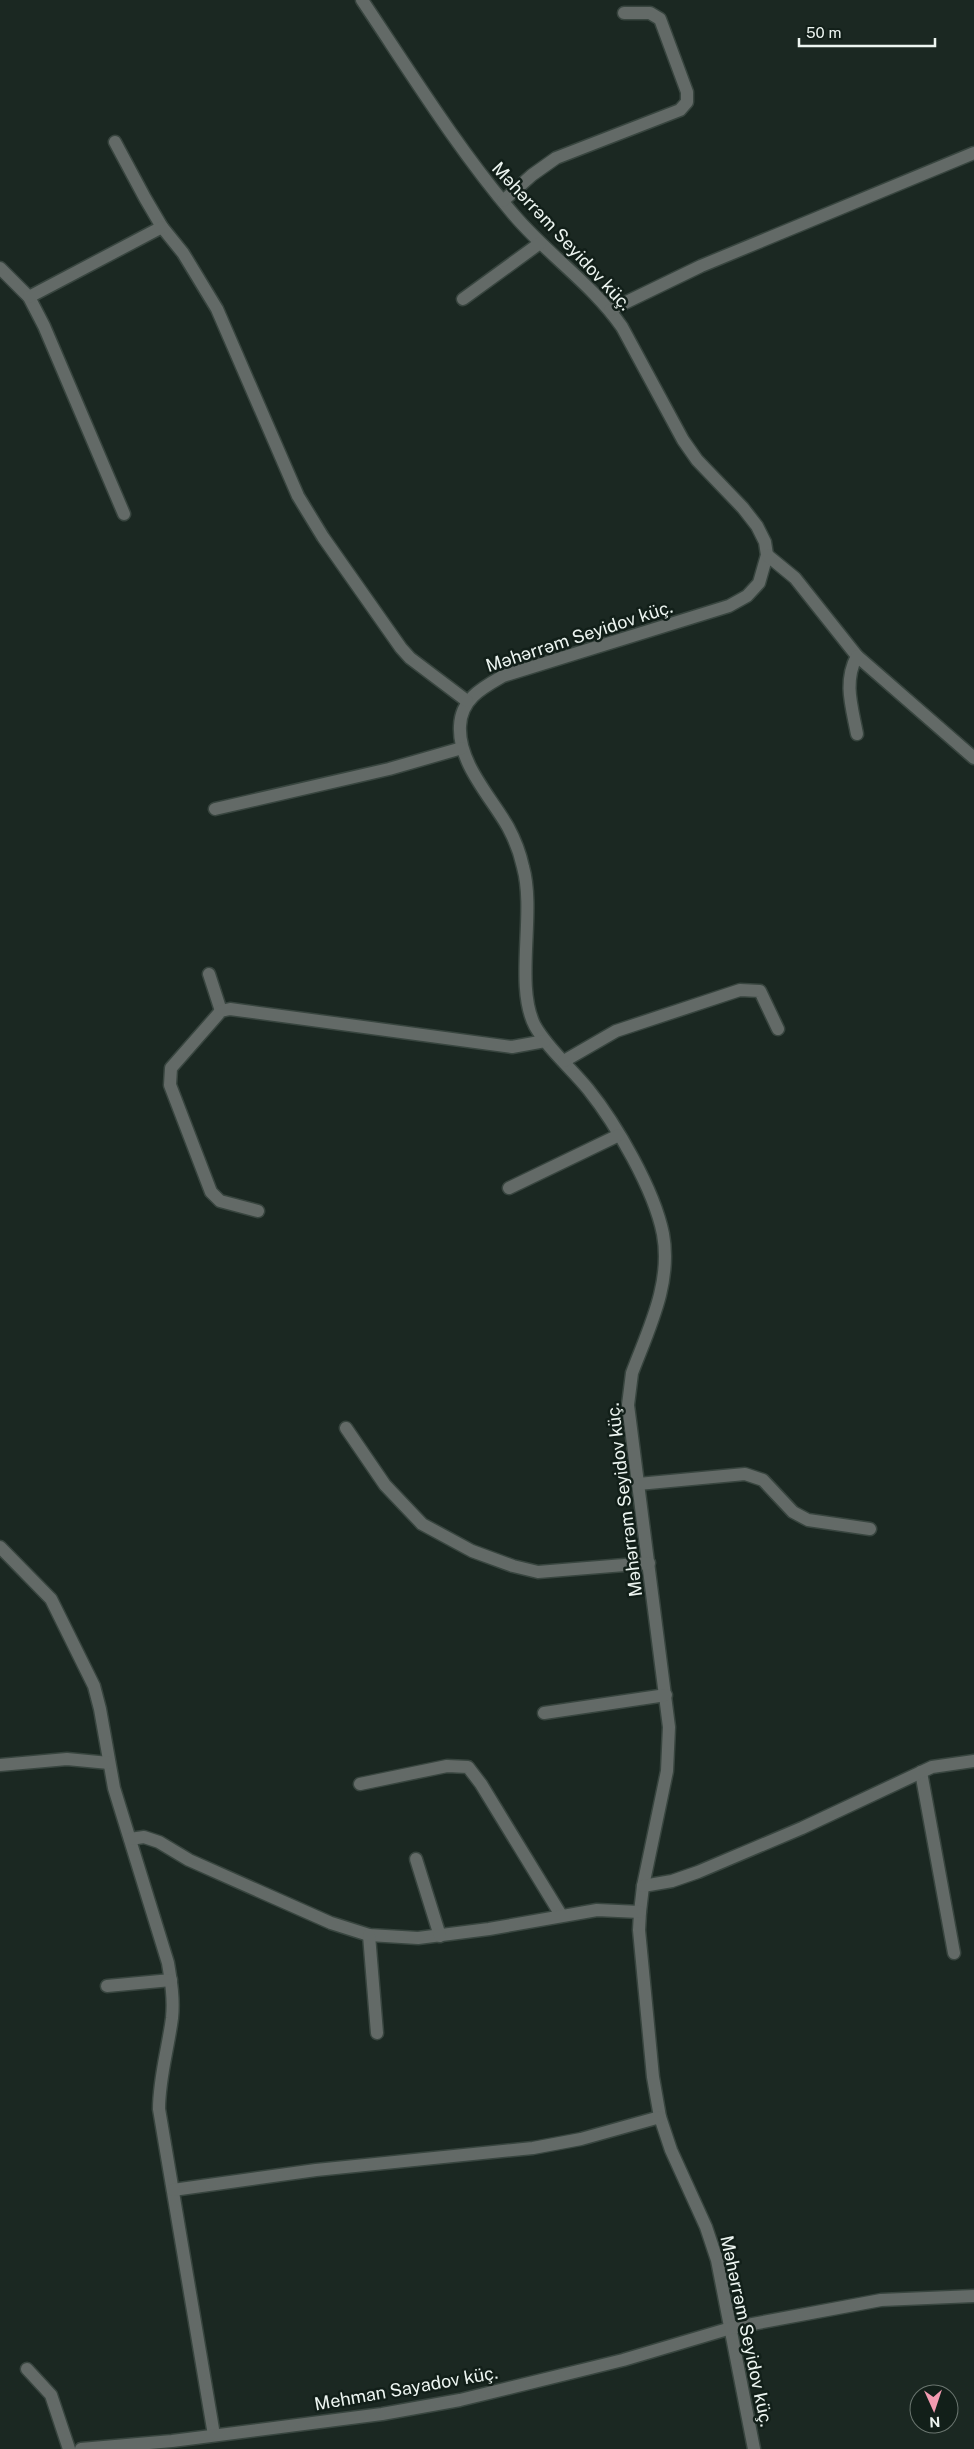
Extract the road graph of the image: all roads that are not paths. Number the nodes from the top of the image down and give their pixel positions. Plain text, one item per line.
1 (362, 0) edge
2 (624, 13) dead end
3 (115, 142) dead end
4 (974, 153) edge
5 (503, 201) junction
6 (162, 226) junction
7 (540, 243) junction
8 (0, 268) edge
9 (29, 298) junction
10 (463, 299) dead end
11 (610, 310) junction
12 (124, 514) dead end
13 (767, 555) junction
14 (857, 656) junction
15 (467, 701) junction
16 (857, 734) dead end
17 (462, 748) junction
18 (974, 758) edge
19 (216, 808) dead end
20 (209, 974) dead end
21 (222, 1011) junction
22 (778, 1029) dead end
23 (545, 1041) junction
24 (564, 1061) junction
25 (619, 1135) junction
26 (509, 1188) dead end
27 (258, 1212) dead end
28 (346, 1428) dead end
29 (638, 1484) junction
30 (870, 1529) dead end
31 (0, 1547) edge
32 (649, 1563) junction
33 (666, 1695) junction
34 (544, 1713) dead end
35 (974, 1761) edge
36 (108, 1763) junction
37 (0, 1765) edge
38 (921, 1772) junction
39 (360, 1784) dead end
40 (130, 1838) junction
41 (416, 1859) dead end
42 (643, 1886) junction
43 (640, 1912) junction
44 (560, 1915) junction
45 (369, 1935) junction
46 (440, 1936) junction
47 (954, 1953) dead end
48 (171, 1980) junction
49 (108, 1986) dead end
50 (377, 2033) dead end
51 (660, 2117) junction
52 (173, 2190) junction
53 (974, 2296) edge
54 (731, 2328) junction
55 (27, 2369) dead end
56 (214, 2435) junction
57 (172, 2445) edge
58 (69, 2449) edge
59 (81, 2449) edge
60 (754, 2449) edge

1 - 5 street, Məhərrəm Seyidov küç.
2 - 5 street
3 - 6 street
4 - 11 street
5 - 7 street, Məhərrəm Seyidov küç.
6 - 9 street
6 - 15 street
7 - 10 street
7 - 11 street, Məhərrəm Seyidov küç.
8 - 9 street
9 - 12 street
11 - 13 street, Məhərrəm Seyidov küç.
13 - 14 street
13 - 15 street, Məhərrəm Seyidov küç.
14 - 16 street
14 - 18 street
15 - 17 street, Məhərrəm Seyidov küç.
17 - 19 street
17 - 23 street, Məhərrəm Seyidov küç.
20 - 21 street
21 - 23 street
21 - 27 street
22 - 24 street
23 - 24 street, Məhərrəm Seyidov küç.
24 - 25 street, Məhərrəm Seyidov küç.
25 - 26 street
25 - 29 street, Məhərrəm Seyidov küç.
28 - 32 street
29 - 30 street
29 - 32 street, Məhərrəm Seyidov küç.
31 - 36 street
32 - 33 street, Məhərrəm Seyidov küç.
33 - 34 street
33 - 42 street, Məhərrəm Seyidov küç.
35 - 38 street
36 - 37 street
36 - 40 street
38 - 42 street
38 - 47 street
39 - 44 street
40 - 45 street
40 - 48 street
41 - 46 street
42 - 43 street, Məhərrəm Seyidov küç.
43 - 44 street
43 - 51 street, Məhərrəm Seyidov küç.
44 - 46 street
45 - 46 street
45 - 50 street
48 - 49 street
48 - 52 street
51 - 52 street
51 - 54 street, Məhərrəm Seyidov küç.
52 - 56 street
53 - 54 street, Mehman Sayadov küç.
54 - 56 street, Mehman Sayadov küç.
54 - 60 street, Məhərrəm Seyidov küç.
55 - 58 street
56 - 57 street, Mehman Sayadov küç.
57 - 59 street, Mehman Sayadov küç.

